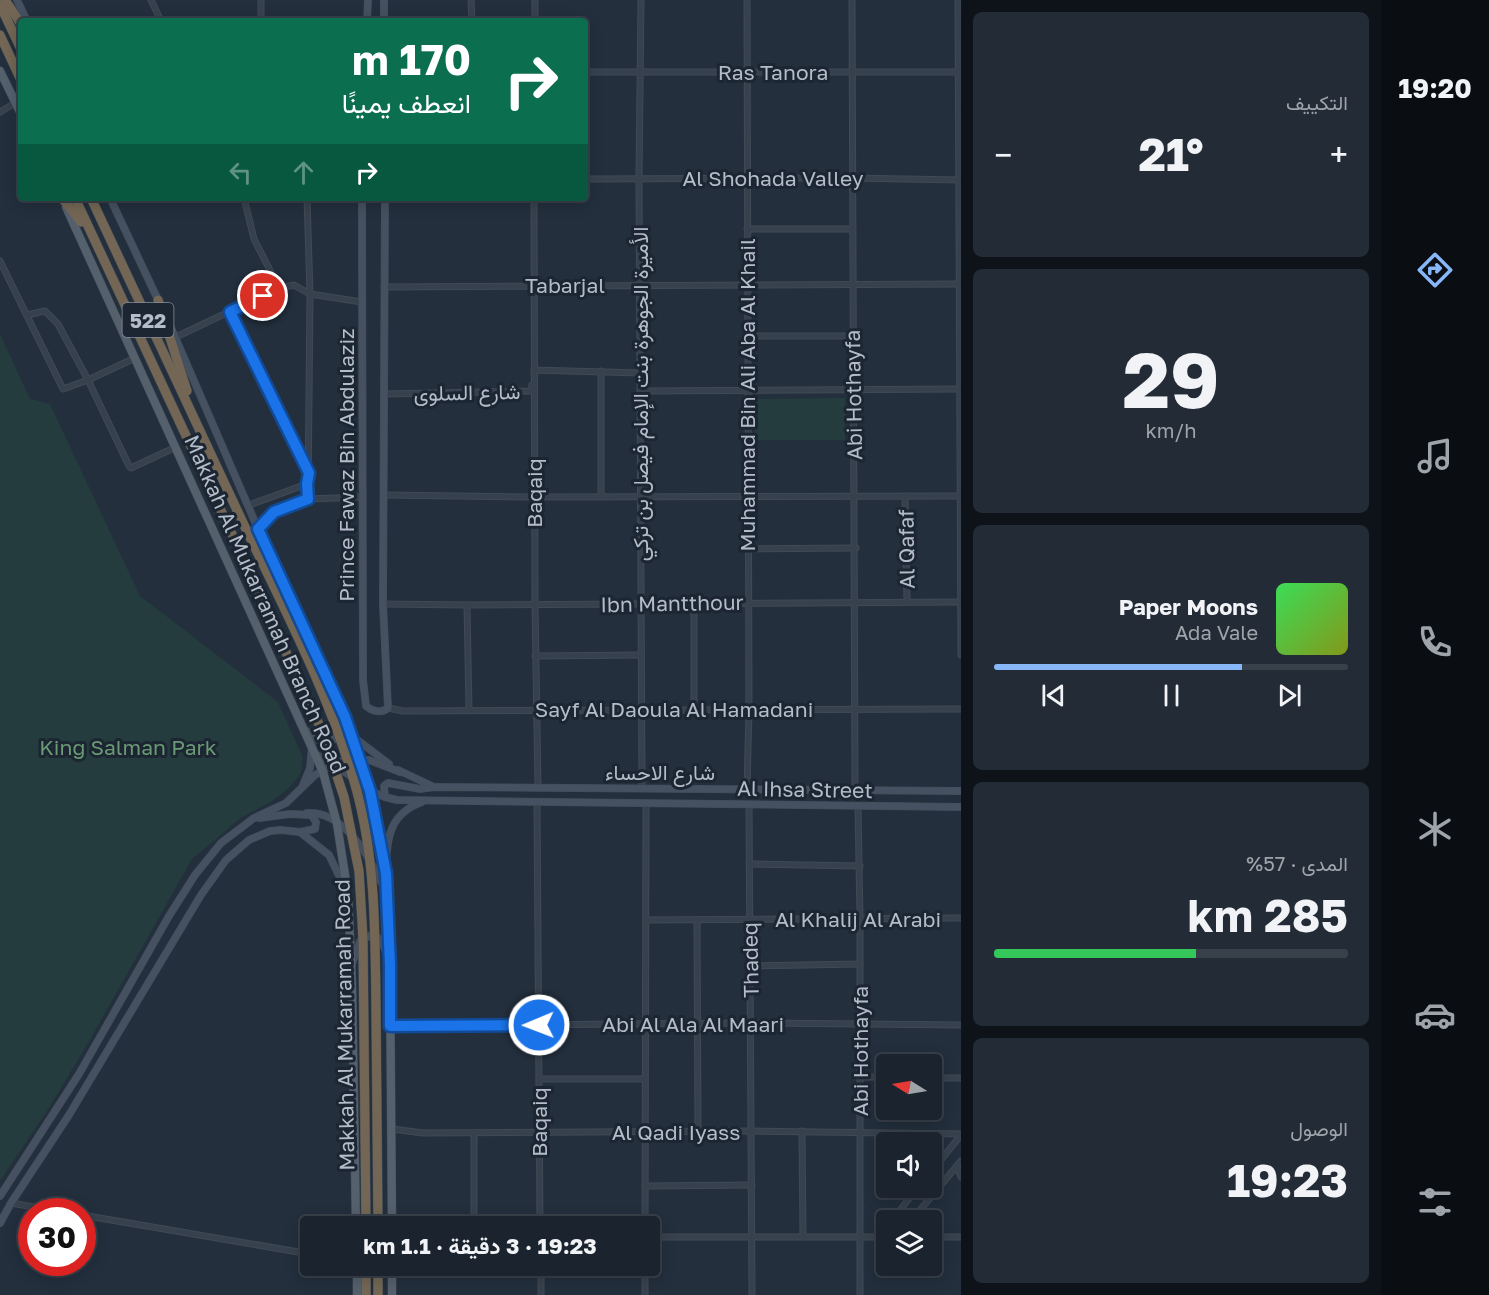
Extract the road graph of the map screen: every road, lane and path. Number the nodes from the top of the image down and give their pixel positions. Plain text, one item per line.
1 (5, 0) edge
2 (17, 0) edge
3 (151, 0) edge
4 (261, 0) edge
5 (368, 0) edge
6 (384, 0) edge
7 (471, 0) edge
8 (535, 0) edge
9 (641, 0) edge
10 (747, 0) edge
11 (852, 0) edge
12 (958, 0) edge
13 (0, 5) edge
14 (26, 18) edge
15 (160, 18) edge
16 (261, 18) edge
17 (367, 18) edge
18 (384, 18) edge
19 (472, 18) edge
20 (535, 18) edge
21 (18, 20) edge
22 (0, 35) edge
23 (18, 43) edge
24 (0, 71) edge
25 (588, 72) edge
26 (640, 72) junction
27 (748, 72) junction
28 (852, 72) junction
29 (959, 72) edge
30 (18, 74) edge
31 (15, 103) junction
32 (18, 108) edge
33 (0, 112) edge
34 (639, 178) junction
35 (748, 178) junction
36 (851, 178) junction
37 (588, 179) edge
38 (959, 180) edge
39 (63, 201) edge
40 (65, 201) edge
41 (76, 201) edge
42 (92, 201) edge
43 (111, 201) edge
44 (245, 201) edge
45 (307, 201) edge
46 (362, 201) edge
47 (385, 201) edge
48 (534, 201) edge
49 (747, 229) junction
50 (852, 230) junction
51 (0, 261) edge
52 (960, 284) edge
53 (640, 285) junction
54 (747, 285) junction
55 (852, 285) junction
56 (384, 286) junction
57 (535, 286) junction
58 (279, 288) junction
59 (310, 294) junction
60 (158, 300) junction
61 (362, 302) junction
62 (230, 312) junction
63 (27, 315) junction
64 (748, 336) junction
65 (853, 336) junction
66 (139, 337) junction
67 (176, 337) junction
68 (135, 358) junction
69 (534, 370) junction
70 (601, 372) junction
71 (640, 373) junction
72 (88, 380) junction
73 (960, 389) edge
74 (747, 390) junction
75 (853, 390) junction
76 (641, 391) junction
77 (384, 394) junction
78 (205, 441) junction
79 (176, 447) junction
80 (309, 473) junction
81 (307, 484) junction
82 (384, 495) junction
83 (642, 496) junction
84 (905, 496) junction
85 (960, 496) edge
86 (362, 497) junction
87 (534, 497) junction
88 (601, 497) junction
89 (747, 497) junction
90 (855, 497) junction
91 (308, 499) junction
92 (249, 505) junction
93 (258, 529) junction
94 (855, 548) junction
95 (747, 549) junction
96 (907, 601) junction
97 (748, 602) junction
98 (856, 602) junction
99 (961, 602) edge
100 (694, 603) junction
101 (383, 604) junction
102 (535, 604) junction
103 (641, 604) junction
104 (467, 605) junction
105 (641, 655) junction
106 (961, 655) edge
107 (535, 656) junction
108 (336, 698) joint
109 (388, 708) junction
110 (856, 709) junction
111 (961, 709) edge
112 (469, 710) junction
113 (537, 710) junction
114 (642, 710) junction
115 (694, 710) junction
116 (749, 710) junction
117 (346, 722) junction
118 (305, 729) junction
119 (352, 736) junction
120 (313, 750) junction
121 (360, 760) junction
122 (333, 765) junction
123 (323, 771) junction
124 (400, 772) junction
125 (434, 787) junction
126 (302, 788) junction
127 (538, 788) junction
128 (642, 789) junction
129 (747, 789) junction
130 (855, 789) junction
131 (370, 791) junction
132 (961, 791) edge
133 (385, 797) junction
134 (426, 800) junction
135 (537, 802) junction
136 (646, 803) junction
137 (749, 805) junction
138 (858, 806) junction
139 (961, 807) edge
140 (300, 814) junction
141 (248, 823) junction
142 (337, 824) junction
143 (300, 832) junction
144 (749, 864) junction
145 (860, 866) junction
146 (386, 873) junction
147 (348, 894) junction
148 (387, 894) junction
149 (961, 918) edge
150 (860, 919) junction
151 (646, 920) junction
152 (697, 920) junction
153 (749, 920) junction
154 (860, 964) junction
155 (390, 965) junction
156 (750, 966) junction
157 (351, 968) junction
158 (117, 1008) junction
159 (129, 1016) junction
160 (750, 1023) junction
161 (860, 1023) junction
162 (646, 1024) junction
163 (698, 1024) junction
164 (539, 1025) junction
165 (961, 1025) edge
166 (390, 1026) junction
167 (860, 1077) junction
168 (876, 1077) edge
169 (942, 1078) edge
170 (961, 1078) edge
171 (539, 1079) junction
172 (645, 1080) junction
173 (392, 1129) junction
174 (751, 1131) junction
175 (802, 1131) junction
176 (645, 1132) junction
177 (698, 1132) junction
178 (859, 1132) junction
179 (474, 1133) junction
180 (539, 1133) junction
181 (961, 1134) edge
182 (942, 1158) edge
183 (961, 1161) edge
184 (957, 1166) junction
185 (961, 1177) edge
186 (752, 1185) junction
187 (645, 1186) junction
188 (0, 1196) edge
189 (910, 1198) edge
190 (11, 1203) junction
191 (18, 1204) edge
192 (901, 1210) edge
193 (920, 1210) edge
194 (356, 1216) edge
195 (366, 1216) edge
196 (378, 1216) edge
197 (392, 1216) edge
198 (474, 1216) edge
199 (540, 1216) edge
200 (645, 1216) edge
201 (96, 1217) edge
202 (0, 1223) edge
203 (660, 1237) edge
204 (803, 1237) junction
205 (859, 1237) junction
206 (876, 1237) edge
207 (942, 1237) edge
208 (961, 1237) edge
209 (752, 1238) junction
210 (300, 1252) edge
211 (357, 1276) edge
212 (366, 1276) edge
213 (378, 1276) edge
214 (392, 1276) edge
215 (541, 1276) edge
216 (645, 1276) edge
217 (357, 1295) edge
218 (366, 1295) edge
219 (378, 1295) edge
220 (392, 1295) edge
221 (541, 1295) edge
222 (645, 1295) edge
223 (752, 1295) edge
224 (860, 1295) edge

1 - 21 highway
2 - 14 main road
3 - 15 street
4 - 16 street
5 - 17 main road
6 - 18 main road
7 - 19 street
8 - 20 street
9 - 26 street, الأميرة الجوهرة بنت الإمام فيصل بن تركي
10 - 27 street, Muhammad Bin Ali Aba Al Khail
11 - 28 street, Abi Hothayfa
12 - 29 street
13 - 23 highway
22 - 30 highway
24 - 31 main road
25 - 26 street, Ras Tanora
26 - 27 street, Ras Tanora
26 - 34 street, الأميرة الجوهرة بنت الإمام فيصل بن تركي
27 - 28 street, Ras Tanora
27 - 35 street, Muhammad Bin Ali Aba Al Khail
28 - 29 street, Ras Tanora
28 - 36 street, Abi Hothayfa
29 - 38 street
31 - 32 main road
31 - 33 street
34 - 35 street, Al Shohada Valley
34 - 37 street, Al Shohada Valley
34 - 53 street, الأميرة الجوهرة بنت الإمام فيصل بن تركي
35 - 36 street, Al Shohada Valley
35 - 49 street, Muhammad Bin Ali Aba Al Khail
36 - 38 street, Al Shohada Valley
36 - 50 street, Abi Hothayfa
38 - 52 street
39 - 68 main road, Makkah Al Mukarramah Branch Road
40 - 66 highway
41 - 66 highway, Makkah Al Mukarramah Road / 522
42 - 78 highway, Makkah Al Mukarramah Road / 522
43 - 60 main road, Makkah Al Mukarramah Branch Road
44 - 58 street
45 - 59 street
46 - 61 main road, Prince Fawaz Bin Abdulaziz
47 - 56 main road
48 - 57 street, Baqaiq
49 - 50 street
49 - 54 street, Muhammad Bin Ali Aba Al Khail
50 - 55 street, Abi Hothayfa
51 - 63 street
52 - 55 street, Tabarjal
52 - 73 street
53 - 54 street, Tabarjal
53 - 57 street, Tabarjal
53 - 71 street, الأميرة الجوهرة بنت الإمام فيصل بن تركي
54 - 55 street, Tabarjal
54 - 64 street, Muhammad Bin Ali Aba Al Khail
55 - 65 street, Abi Hothayfa
56 - 57 street, Tabarjal
56 - 77 main road
57 - 69 street, Baqaiq
58 - 59 street
58 - 62 street
59 - 61 street
59 - 80 street
60 - 67 main road, Makkah Al Mukarramah Branch Road
60 - 78 highway
61 - 86 main road, Prince Fawaz Bin Abdulaziz
62 - 67 street
62 - 80 street
63 - 72 street
63 - 72 street
64 - 65 street
64 - 74 street, Muhammad Bin Ali Aba Al Khail
65 - 75 street, Abi Hothayfa
66 - 195 highway, Makkah Al Mukarramah Road / 522, bridge
67 - 92 main road, Makkah Al Mukarramah Branch Road
68 - 72 street
68 - 79 main road, Makkah Al Mukarramah Branch Road
69 - 70 street, شارع السلوى
69 - 77 street, شارع السلوى
69 - 87 street, Baqaiq
70 - 71 street, شارع السلوى
70 - 88 street
71 - 76 street, الأميرة الجوهرة بنت الإمام فيصل بن تركي
72 - 79 street
73 - 75 street
73 - 85 street
74 - 75 street
74 - 76 street
74 - 89 street, Muhammad Bin Ali Aba Al Khail
75 - 90 street, Abi Hothayfa
76 - 83 street, الأميرة الجوهرة بنت الإمام فيصل بن تركي
77 - 82 main road
78 - 196 highway, Makkah Al Mukarramah Road / 522, bridge
79 - 118 main road, Makkah Al Mukarramah Branch Road
80 - 81 street
81 - 91 street
81 - 92 street
82 - 87 street
82 - 101 main road
83 - 88 street
83 - 89 street
83 - 103 street, الأميرة الجوهرة بنت الإمام فيصل بن تركي
84 - 85 street
84 - 90 street
84 - 96 street, Al Qafaf
85 - 99 street
86 - 91 street
86 - 109 main road, Prince Fawaz Bin Abdulaziz
87 - 88 street
87 - 102 street, Baqaiq
89 - 90 street
89 - 95 street, Muhammad Bin Ali Aba Al Khail
90 - 94 street, Abi Hothayfa
91 - 93 street
92 - 93 main road, Makkah Al Mukarramah Branch Road
93 - 108 main road, Makkah Al Mukarramah Branch Road
94 - 95 street
94 - 98 street, Abi Hothayfa
95 - 97 street, Muhammad Bin Ali Aba Al Khail
96 - 98 street, Ibn Mantthour
96 - 99 street, Ibn Mantthour
97 - 98 street, Ibn Mantthour
97 - 100 street, Ibn Mantthour
97 - 116 street, Muhammad Bin Ali Aba Al Khail
98 - 110 street, Abi Hothayfa
99 - 106 street
100 - 103 street, Ibn Mantthour
100 - 115 street
101 - 104 street, Ibn Mantthour
101 - 109 main road
102 - 103 street, Ibn Mantthour
102 - 104 street, Ibn Mantthour
102 - 107 street, Baqaiq
103 - 105 street, الأميرة الجوهرة بنت الإمام فيصل بن تركي
104 - 112 street
105 - 107 street
105 - 114 street, الأميرة الجوهرة بنت الإمام فيصل بن تركي
107 - 113 street, Baqaiq
108 - 117 main road, Makkah Al Mukarramah Branch Road
109 - 112 street, Sayf Al Daoula Al Hamadani
110 - 111 street, Sayf Al Daoula Al Hamadani
110 - 116 street, Sayf Al Daoula Al Hamadani
110 - 130 street, Abi Hothayfa
112 - 113 street, Sayf Al Daoula Al Hamadani
113 - 114 street, Sayf Al Daoula Al Hamadani
113 - 127 street, Baqaiq
114 - 115 street, Sayf Al Daoula Al Hamadani
114 - 128 street, الأميرة الجوهرة بنت الإمام فيصل بن تركي
115 - 116 street, Sayf Al Daoula Al Hamadani
116 - 129 street, Muhammad Bin Ali Aba Al Khail
117 - 118 main road
117 - 119 main road, Makkah Al Mukarramah Branch Road
118 - 120 main road, Makkah Al Mukarramah Branch Road
119 - 121 main road, Makkah Al Mukarramah Branch Road
119 - 124 main road
120 - 122 main road
120 - 123 main road, Makkah Al Mukarramah Branch Road
120 - 126 main road
121 - 122 main road
121 - 124 main road
121 - 131 main road, Makkah Al Mukarramah Branch Road
122 - 123 main road
122 - 131 main road
123 - 126 main road
123 - 142 main road, Makkah Al Mukarramah Branch Road
124 - 125 main road
125 - 127 main road, شارع الاحساء
125 - 133 main road, شارع الاحساء
126 - 141 main road
127 - 128 main road, شارع الاحساء
128 - 129 main road, شارع الاحساء
129 - 130 main road, شارع الاحساء
130 - 132 main road, شارع الاحساء
131 - 133 main road
131 - 146 main road, Makkah Al Mukarramah Branch Road
133 - 134 main road, Al Ihsa Street
134 - 135 main road, Al Ihsa Street
134 - 146 main road
135 - 136 main road, Al Ihsa Street
135 - 164 street, Baqaiq
136 - 137 main road, Al Ihsa Street
136 - 151 street
137 - 138 main road, Al Ihsa Street
137 - 144 street, Thadeq
138 - 139 main road, Al Ihsa Street
138 - 145 street, Abi Hothayfa
140 - 141 main road
140 - 142 main road
140 - 143 main road
141 - 158 main road
142 - 147 main road, Makkah Al Mukarramah Branch Road
142 - 148 main road
143 - 147 main road
143 - 159 main road
144 - 145 street
144 - 153 street, Thadeq
145 - 150 street, Abi Hothayfa
146 - 148 main road, Makkah Al Mukarramah Branch Road
147 - 157 main road, Makkah Al Mukarramah Branch Road
148 - 155 main road, Makkah Al Mukarramah Branch Road
149 - 150 street, Al Khalij Al Arabi
150 - 153 street, Al Khalij Al Arabi
150 - 154 street, Abi Hothayfa
151 - 152 street, Al Khalij Al Arabi
151 - 162 street
152 - 153 street, Al Khalij Al Arabi
152 - 163 street
153 - 156 street, Thadeq
154 - 156 street
154 - 161 street, Abi Hothayfa
155 - 157 main road
155 - 166 main road, Makkah Al Mukarramah Branch Road
156 - 160 street, Thadeq
157 - 194 main road, Makkah Al Mukarramah Branch Road
158 - 159 main road
158 - 188 main road
159 - 190 main road
160 - 161 street, Abi Al Ala Al Maari
160 - 163 street, Abi Al Ala Al Maari
160 - 174 street, Thadeq
161 - 165 street, Abi Al Ala Al Maari
161 - 167 street, Abi Hothayfa
162 - 163 street, Abi Al Ala Al Maari
162 - 164 street, Abi Al Ala Al Maari
162 - 172 street
163 - 177 street
164 - 166 street, Abi Al Ala Al Maari
164 - 171 street, Baqaiq
166 - 173 main road, Makkah Al Mukarramah Branch Road
167 - 168 street
167 - 178 street, Abi Hothayfa
169 - 170 street
171 - 172 street
171 - 180 street, Baqaiq
172 - 176 street
173 - 179 street, Al Qadi Iyass
173 - 197 main road, Makkah Al Mukarramah Branch Road
174 - 175 street, Al Qadi Iyass
174 - 177 street, Al Qadi Iyass
174 - 186 street, Thadeq
175 - 178 street, Al Qadi Iyass
175 - 204 street
176 - 177 street, Al Qadi Iyass
176 - 180 street, Al Qadi Iyass
176 - 187 street
178 - 181 street, Al Qadi Iyass
178 - 205 street, Abi Hothayfa
179 - 180 street, Al Qadi Iyass
179 - 198 street
180 - 199 street, Baqaiq
181 - 182 street
183 - 184 street
184 - 185 street
184 - 193 street
186 - 187 street
186 - 209 street, Thadeq
187 - 200 street
189 - 192 street
190 - 191 street
190 - 202 main road
201 - 210 street
203 - 209 street
204 - 205 street
204 - 209 street
205 - 206 street
205 - 224 street, Abi Hothayfa
207 - 208 street
209 - 223 street, Thadeq
211 - 217 main road
212 - 218 highway
213 - 219 highway
214 - 220 main road
215 - 221 street
216 - 222 street

